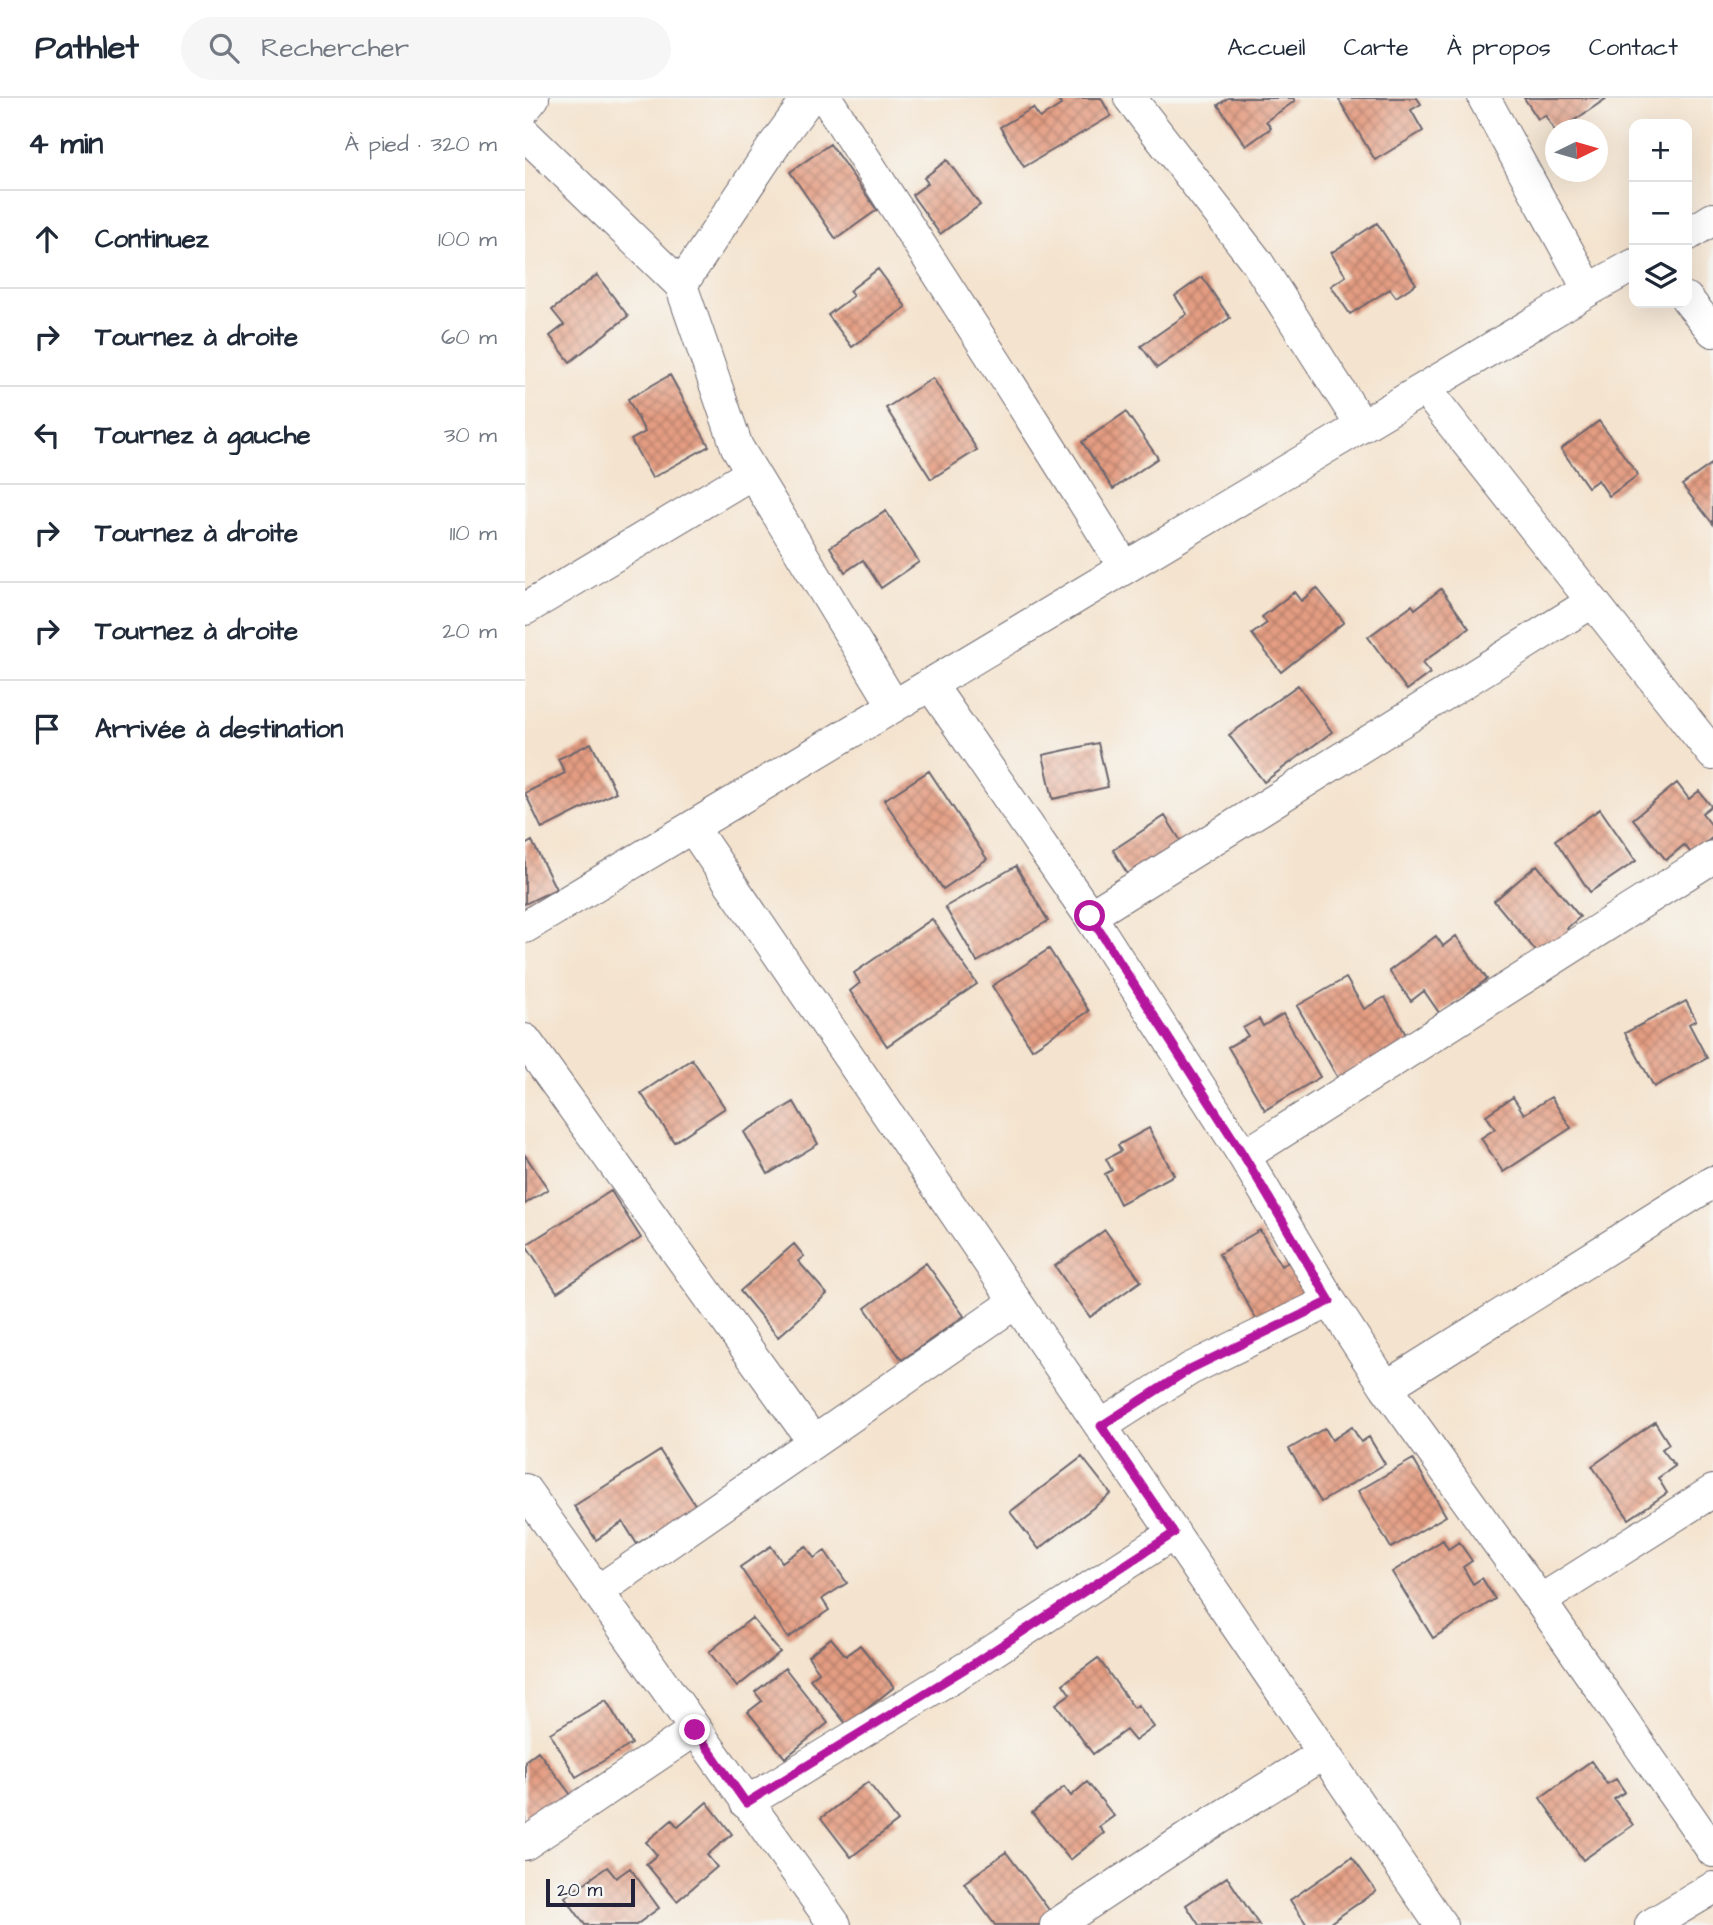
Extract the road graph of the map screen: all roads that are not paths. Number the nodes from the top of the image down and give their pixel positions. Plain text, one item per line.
1 (533, 98) edge
2 (809, 98) edge
3 (826, 98) edge
4 (1484, 98) edge
5 (1139, 101) edge
6 (525, 108) edge
7 (525, 134) edge
8 (1713, 219) edge
9 (1692, 232) edge
10 (1629, 268) edge
11 (681, 285) junction
12 (1589, 290) junction
13 (1692, 305) edge
14 (1713, 331) edge
15 (1425, 389) junction
16 (1363, 426) junction
17 (752, 473) junction
18 (1125, 568) junction
19 (529, 596) edge
20 (1592, 602) junction
21 (930, 684) junction
22 (894, 706) junction
23 (1713, 754) edge
24 (692, 827) junction
25 (1713, 857) edge
26 (1090, 916) junction
27 (525, 927) edge
28 (525, 1040) edge
29 (1244, 1156) junction
30 (1713, 1182) edge
31 (1330, 1301) junction
32 (1016, 1302) junction
33 (1386, 1387) junction
34 (1101, 1426) junction
35 (813, 1441) junction
36 (525, 1490) edge
37 (1713, 1491) edge
38 (1174, 1533) junction
39 (597, 1592) junction
40 (1540, 1601) junction
41 (695, 1730) junction
42 (1324, 1753) junction
43 (746, 1803) junction
44 (525, 1844) edge
45 (1713, 1850) edge
46 (1713, 1888) edge
47 (835, 1925) edge
48 (1056, 1925) edge
49 (1441, 1925) edge
50 (1651, 1925) edge

1 - 6 street
2 - 11 street
3 - 18 street
4 - 12 street
5 - 16 street
7 - 11 street
8 - 9 street
10 - 12 street
11 - 17 street
12 - 15 street
13 - 14 street
15 - 16 street
15 - 20 street
16 - 18 street
17 - 19 street
17 - 22 street
18 - 21 street
20 - 23 street
20 - 26 street
21 - 22 street
21 - 26 street
22 - 24 street
24 - 27 street
24 - 32 street
25 - 29 street
26 - 29 street
28 - 35 street
29 - 31 street
30 - 33 street
31 - 33 street
31 - 34 street
32 - 34 street
32 - 35 street
33 - 40 street
34 - 38 street
35 - 39 street
36 - 39 street
37 - 40 street
38 - 42 street
38 - 43 street
39 - 41 street
40 - 45 street
41 - 43 street
41 - 44 street
42 - 48 street
42 - 49 street
43 - 47 street
46 - 50 street

